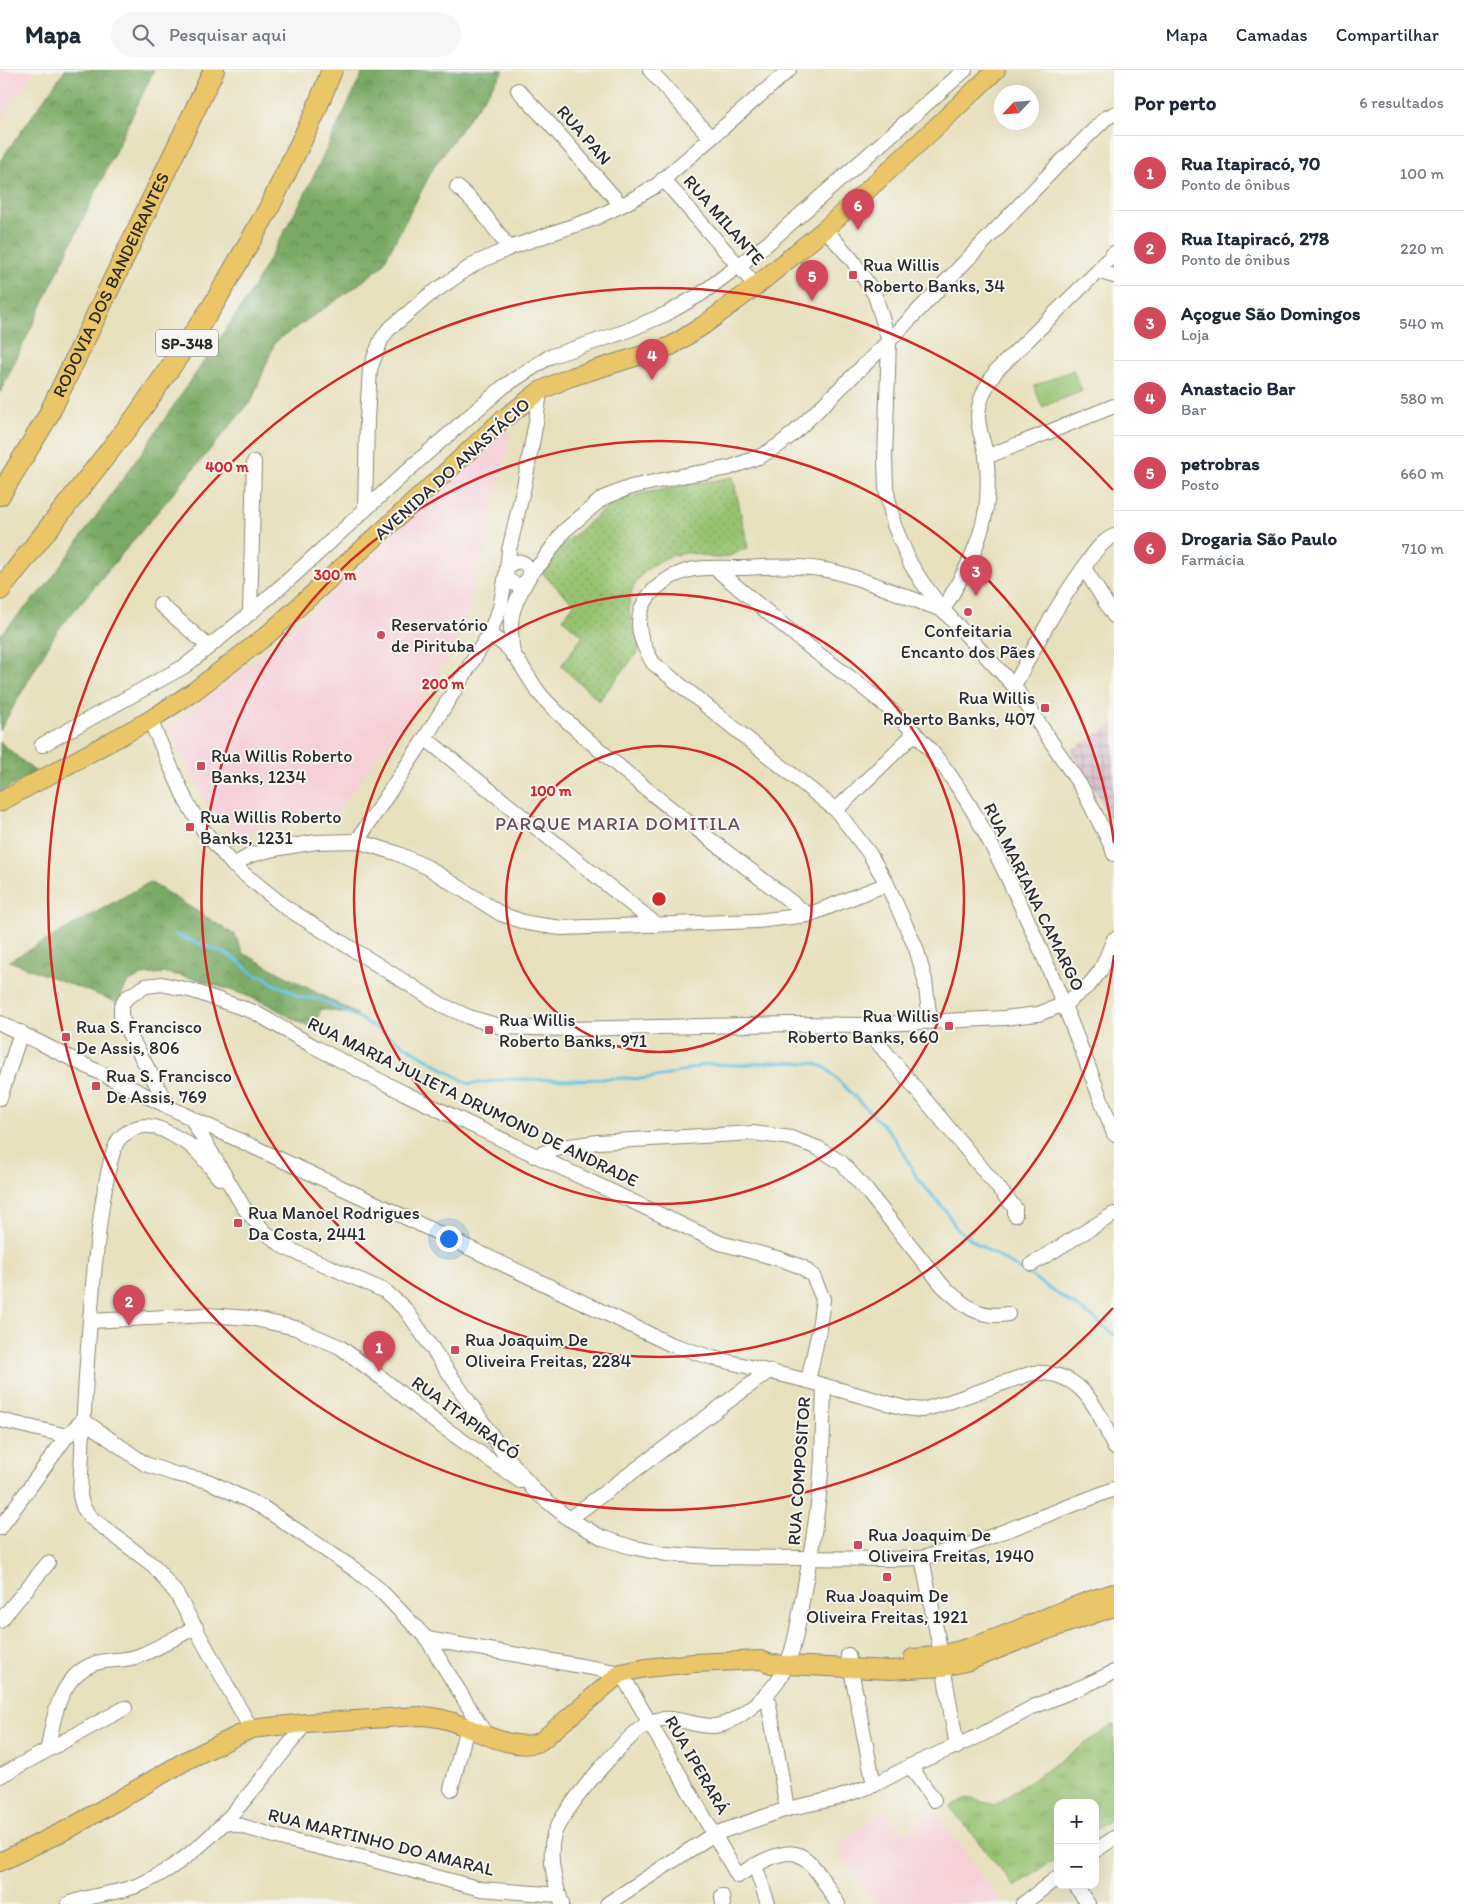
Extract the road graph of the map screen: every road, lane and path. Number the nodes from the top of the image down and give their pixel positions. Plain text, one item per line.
1 (214, 70) edge
2 (332, 70) edge
3 (650, 70) edge
4 (789, 70) edge
5 (965, 70) edge
6 (996, 70) edge
7 (518, 90) dead end
8 (1114, 114) edge
9 (711, 138) junction
10 (663, 179) junction
11 (457, 187) dead end
12 (620, 205) junction
13 (825, 229) junction
14 (509, 248) junction
15 (1114, 253) edge
16 (739, 266) junction
17 (1098, 271) junction
18 (1114, 276) edge
19 (756, 286) junction
20 (889, 342) junction
21 (540, 391) junction
22 (1114, 406) edge
23 (986, 456) junction
24 (254, 462) dead end
25 (0, 495) edge
26 (365, 509) junction
27 (514, 534) junction
28 (1114, 536) edge
29 (1084, 568) junction
30 (716, 569) junction
31 (524, 570) junction
32 (506, 572) junction
33 (0, 590) edge
34 (160, 604) dead end
35 (943, 610) junction
36 (250, 613) junction
37 (511, 614) junction
38 (1114, 616) edge
39 (491, 630) junction
40 (209, 647) junction
41 (513, 656) junction
42 (1014, 686) junction
43 (150, 720) junction
44 (915, 733) junction
45 (425, 738) junction
46 (42, 745) dead end
47 (0, 802) edge
48 (836, 810) junction
49 (357, 841) junction
50 (1114, 854) edge
51 (233, 865) junction
52 (887, 884) junction
53 (808, 915) junction
54 (657, 925) junction
55 (1114, 939) edge
56 (1065, 1004) junction
57 (930, 1020) junction
58 (0, 1023) edge
59 (863, 1025) junction
60 (21, 1032) junction
61 (0, 1098) edge
62 (168, 1106) junction
63 (192, 1118) junction
64 (1114, 1134) edge
65 (534, 1156) junction
66 (244, 1208) junction
67 (1016, 1215) dead end
68 (1110, 1221) edge
69 (1032, 1264) dead end
70 (1008, 1314) dead end
71 (90, 1321) junction
72 (768, 1371) junction
73 (808, 1381) junction
74 (824, 1386) junction
75 (0, 1420) edge
76 (83, 1420) junction
77 (67, 1436) junction
78 (1114, 1447) edge
79 (1114, 1488) edge
80 (535, 1491) junction
81 (569, 1519) junction
82 (0, 1528) edge
83 (922, 1558) junction
84 (811, 1559) junction
85 (48, 1563) dead end
86 (1114, 1593) edge
87 (1114, 1606) edge
88 (0, 1621) edge
89 (196, 1627) junction
90 (427, 1639) junction
91 (789, 1660) junction
92 (849, 1661) junction
93 (943, 1661) junction
94 (1114, 1672) edge
95 (621, 1673) junction
96 (767, 1694) junction
97 (125, 1708) dead end
98 (650, 1721) junction
99 (306, 1723) junction
100 (467, 1727) junction
101 (251, 1729) junction
102 (486, 1735) junction
103 (956, 1747) junction
104 (48, 1749) junction
105 (910, 1766) junction
106 (0, 1776) edge
107 (874, 1785) junction
108 (451, 1790) dead end
109 (934, 1800) dead end
110 (787, 1809) junction
111 (225, 1821) junction
112 (714, 1834) junction
113 (1114, 1838) edge
114 (1099, 1848) edge
115 (0, 1862) edge
116 (755, 1865) junction
117 (1054, 1880) edge
118 (1078, 1889) edge
119 (560, 1899) edge
120 (68, 1904) edge
121 (607, 1904) edge
122 (768, 1904) edge
123 (838, 1904) edge
124 (1023, 1904) edge
125 (1088, 1904) edge

1 - 25 highway, RODOVIA DOS BANDEIRANTES
2 - 33 highway, SP-348
3 - 9 street
4 - 9 street
5 - 16 street, AVENIDA DO ANASTÁCIO
6 - 13 main road, AVENIDA DO ANASTÁCIO
7 - 12 street, RUA PAN
8 - 20 street
9 - 10 street
10 - 12 street
10 - 16 street, RUA MILANTE
11 - 14 street
12 - 14 street
13 - 19 main road, AVENIDA DO ANASTÁCIO
13 - 20 street
14 - 26 street
15 - 17 street
16 - 19 street, RUA MILANTE
16 - 26 street, AVENIDA DO ANASTÁCIO
17 - 18 street
17 - 23 street
19 - 21 main road, AVENIDA DO ANASTÁCIO
20 - 31 street
20 - 35 street
21 - 27 street
21 - 43 main road, AVENIDA DO ANASTÁCIO
22 - 23 street
23 - 35 street
24 - 36 street
26 - 36 street, AVENIDA DO ANASTÁCIO
27 - 31 street
27 - 32 street
28 - 29 street
29 - 38 street
29 - 42 street
30 - 35 street
30 - 44 street, RUA MARIANA CAMARGO
30 - 48 street
31 - 32 street
31 - 32 street
31 - 37 street
32 - 39 street
34 - 40 street
35 - 42 street
36 - 40 street, AVENIDA DO ANASTÁCIO
37 - 39 street
37 - 41 street
39 - 41 street
39 - 45 street
40 - 46 street, AVENIDA DO ANASTÁCIO
41 - 53 street
42 - 50 street
43 - 47 main road, AVENIDA DO ANASTÁCIO
43 - 51 street
44 - 48 street
44 - 56 street, RUA MARIANA CAMARGO
45 - 49 street
45 - 54 street
48 - 52 street
49 - 51 street
49 - 54 street
51 - 59 street
52 - 53 street
52 - 57 street
53 - 54 street
55 - 56 street
56 - 57 street
56 - 64 street, RUA MARIANA CAMARGO
57 - 59 street
58 - 60 street
59 - 67 street
60 - 61 street
60 - 62 street
62 - 63 street
62 - 65 street, RUA MARIA JULIETA DRUMOND DE ANDRADE
63 - 66 street
63 - 72 street
65 - 70 street
65 - 73 street, RUA MARIA JULIETA DRUMOND DE ANDRADE
66 - 71 street
66 - 80 street
68 - 69 street
71 - 76 street
71 - 80 street, RUA ITAPIRACÓ
72 - 73 street
72 - 81 street
73 - 74 street
74 - 78 street
74 - 84 street, RUA COMPOSITOR
75 - 77 street
76 - 77 street
76 - 89 street
76 - 90 street
77 - 82 street
79 - 83 street
80 - 81 street
81 - 84 street
83 - 84 street
83 - 93 street
84 - 91 street, RUA COMPOSITOR
85 - 88 street
86 - 93 main road
87 - 93 main road
89 - 101 street
89 - 104 street
90 - 95 street
90 - 102 street
91 - 92 main road
91 - 95 main road
91 - 96 street, RUA COMPOSITOR
92 - 93 main road
92 - 107 street
93 - 103 street
94 - 103 street
95 - 98 street, RUA IPERARÁ
95 - 102 main road
96 - 98 street, RUA COMPOSITOR
96 - 110 street
97 - 104 street
98 - 112 street, RUA IPERARÁ
98 - 119 street
99 - 100 main road
99 - 101 main road
99 - 111 street
100 - 102 main road
100 - 108 street
101 - 115 main road
103 - 105 street
104 - 106 street
105 - 107 street
105 - 109 street
107 - 110 street
110 - 112 street
111 - 119 street, RUA MARTINHO DO AMARAL
111 - 120 street
112 - 116 street, RUA IPERARÁ
112 - 121 street
113 - 114 street
116 - 122 street
116 - 123 street
117 - 124 street
118 - 125 street

